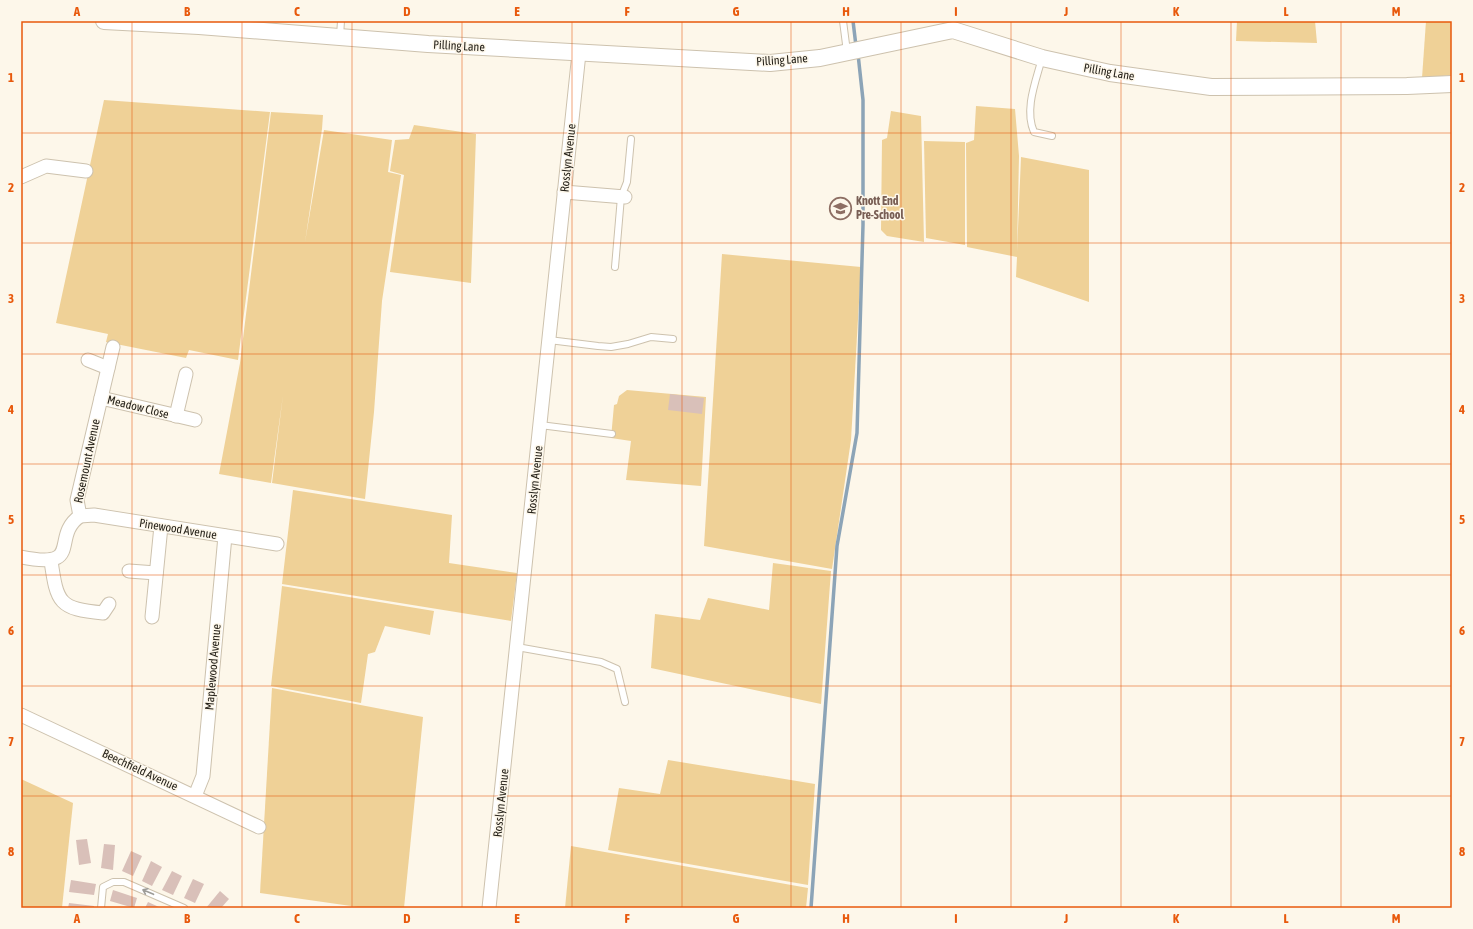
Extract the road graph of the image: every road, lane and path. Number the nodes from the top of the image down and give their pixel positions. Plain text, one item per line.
1 (104, 21) edge
2 (843, 21) edge
3 (152, 22) edge
4 (341, 29) edge
5 (854, 51) junction
6 (579, 53) junction
7 (1042, 58) junction
8 (1452, 84) edge
9 (1052, 136) dead end
10 (631, 139) dead end
11 (86, 171) dead end
12 (21, 176) edge
13 (564, 192) junction
14 (623, 197) junction
15 (615, 267) dead end
16 (673, 339) dead end
17 (549, 340) junction
18 (113, 347) dead end
19 (88, 360) dead end
20 (108, 368) junction
21 (186, 374) dead end
22 (101, 398) junction
23 (176, 416) junction
24 (195, 420) dead end
25 (540, 425) junction
26 (612, 434) dead end
27 (80, 516) junction
28 (161, 526) junction
29 (225, 536) junction
30 (277, 544) dead end
31 (21, 558) edge
32 (52, 561) junction
33 (129, 571) dead end
34 (156, 573) junction
35 (108, 604) dead end
36 (152, 617) dead end
37 (518, 648) junction
38 (625, 702) dead end
39 (21, 715) edge
40 (195, 796) junction
41 (259, 827) dead end
42 (101, 908) edge
43 (184, 908) edge
44 (489, 908) edge

1 - 3 street, Pilling Lane
2 - 5 lane
3 - 4 street, Pilling Lane
4 - 6 street, Pilling Lane
5 - 6 street, Pilling Lane
5 - 7 street, Pilling Lane
6 - 13 street, Rosslyn Avenue
7 - 8 street, Pilling Lane
7 - 9 lane
10 - 14 lane
11 - 12 street
13 - 14 street
13 - 17 street, Rosslyn Avenue
14 - 15 lane
16 - 17 lane
17 - 25 street, Rosslyn Avenue
18 - 20 street, Rosemount Avenue
19 - 20 street
20 - 22 street, Rosemount Avenue
21 - 23 street, Meadow Close
22 - 23 street, Meadow Close
22 - 27 street, Rosemount Avenue
23 - 24 street, Meadow Close
25 - 26 lane
25 - 37 street, Rosslyn Avenue
27 - 28 street, Pinewood Avenue
27 - 32 street, Rosemount Avenue
28 - 29 street, Pinewood Avenue
28 - 34 street
29 - 30 street, Pinewood Avenue
29 - 40 street, Maplewood Avenue
31 - 32 street
32 - 35 street
33 - 34 street
34 - 36 street
37 - 38 lane
37 - 44 street, Rosslyn Avenue
39 - 40 street, Beechfield Avenue
40 - 41 street, Beechfield Avenue
43 -> 42 lane

